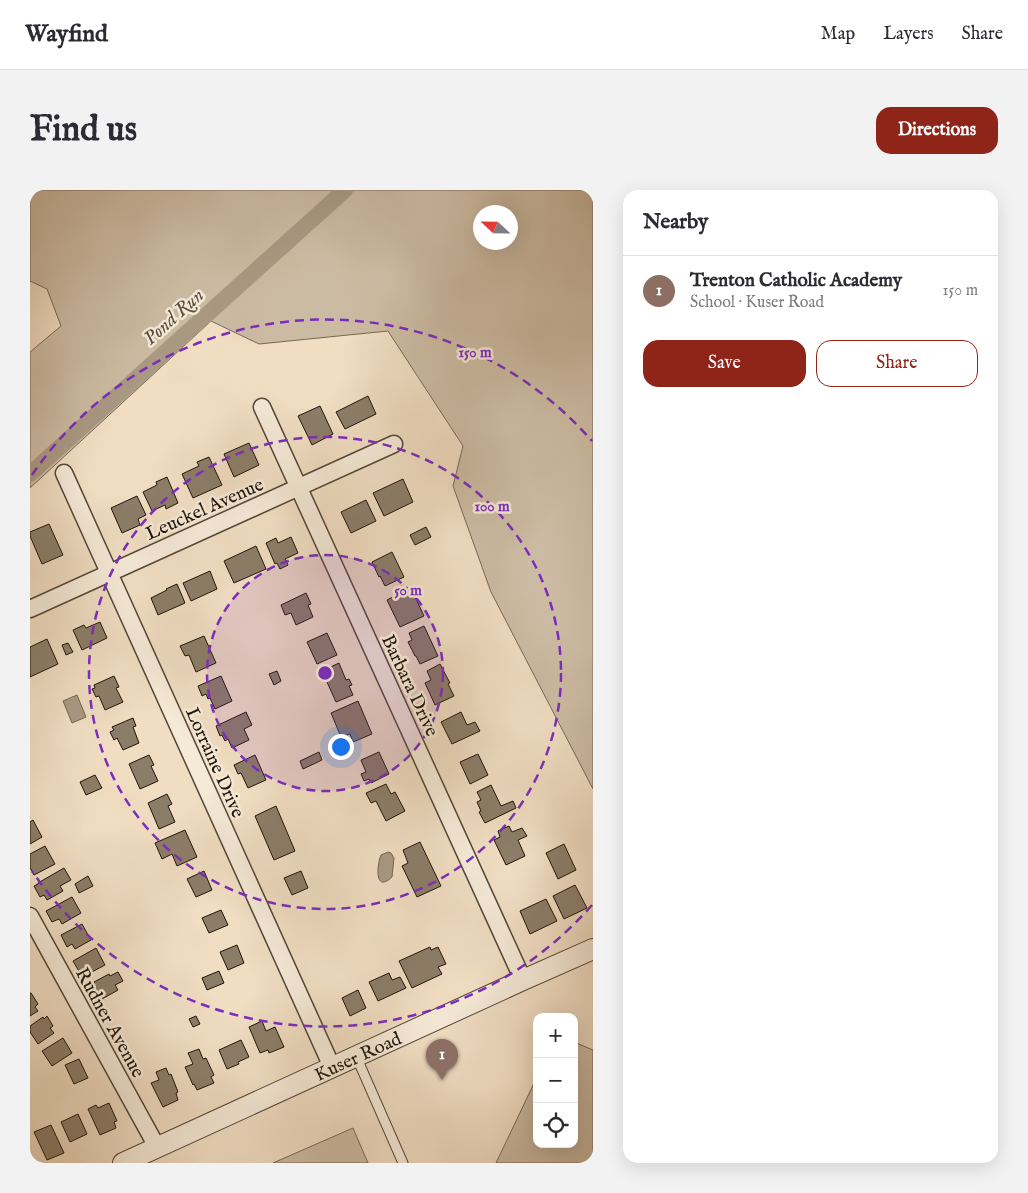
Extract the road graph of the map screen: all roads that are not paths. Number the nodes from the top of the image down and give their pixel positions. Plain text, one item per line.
1 (262, 407) dead end
2 (394, 444) dead end
3 (64, 473) dead end
4 (298, 488) junction
5 (109, 573) junction
6 (30, 608) edge
7 (30, 916) edge
8 (593, 950) edge
9 (523, 980) junction
10 (356, 1056) junction
11 (332, 1068) junction
12 (157, 1147) junction
13 (123, 1163) edge
14 (403, 1163) edge

1 - 4 street, Barbara Drive
2 - 4 street, Leuckel Avenue
3 - 5 street, Lorraine Drive
4 - 5 street, Leuckel Avenue
4 - 9 street, Barbara Drive
5 - 6 street, Leuckel Avenue
5 - 11 street, Lorraine Drive
7 - 12 street, Rudner Avenue
8 - 9 street, Kuser Road
9 - 10 street, Kuser Road
10 - 11 street, Kuser Road
10 - 14 lane
11 - 12 street, Kuser Road
12 - 13 street, Kuser Road

